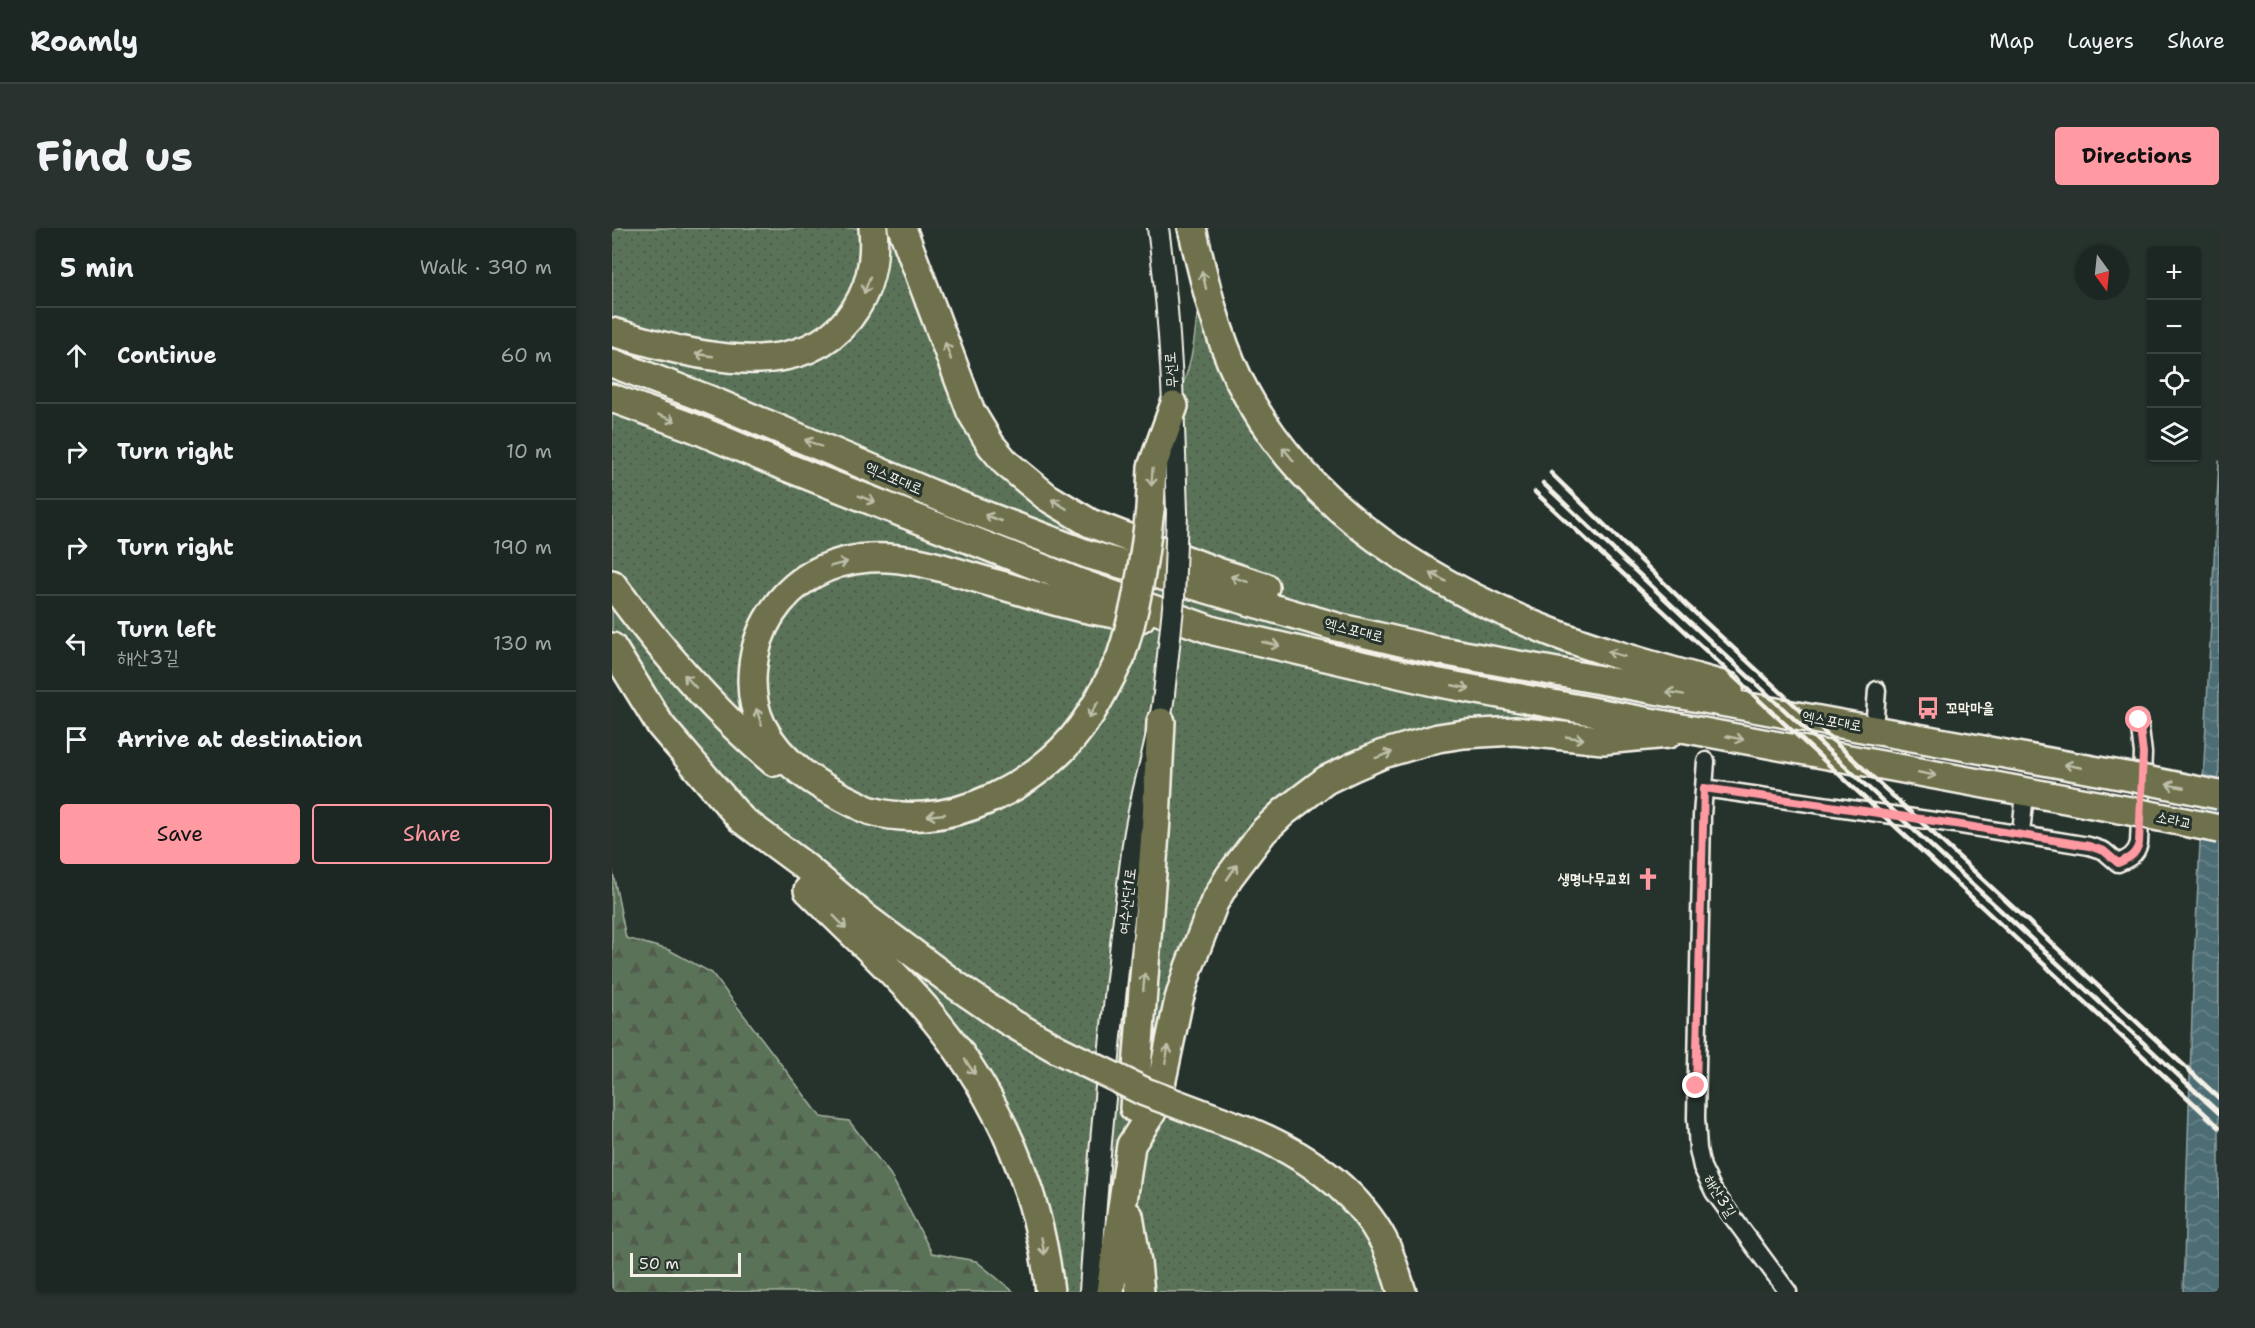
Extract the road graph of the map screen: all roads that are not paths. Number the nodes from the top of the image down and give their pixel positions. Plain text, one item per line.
1 (873, 228) edge
2 (902, 228) edge
3 (1158, 228) edge
4 (1192, 228) edge
5 (612, 332) edge
6 (612, 363) edge
7 (612, 398) edge
8 (1174, 406) junction
9 (1177, 513) joint
10 (612, 584) edge
11 (1214, 631) junction
12 (612, 647) edge
13 (1431, 648) junction
14 (612, 668) edge
15 (1877, 690) dead end
16 (2139, 720) dead end
17 (1161, 722) junction
18 (661, 726) junction
19 (1874, 729) junction
20 (1696, 730) junction
21 (1706, 761) dead end
22 (1704, 788) junction
23 (2025, 792) junction
24 (2219, 795) edge
25 (870, 811) junction
26 (2130, 811) joint
27 (741, 819) junction
28 (2219, 830) edge
29 (2021, 834) junction
30 (1131, 1145) junction
31 (1125, 1200) junction
32 (1400, 1289) edge
33 (1050, 1292) edge
34 (1090, 1292) edge
35 (1110, 1292) edge
36 (1140, 1292) edge
37 (1788, 1292) edge

1 -> 5 highway
13 -> 2 highway
3 - 8 street, 무선로
19 -> 4 highway
13 -> 6 highway, 엑스포대로
7 -> 11 highway, 엑스포대로
8 - 9 street, 무선로
8 -> 25 highway, bridge
9 - 17 street, 여수산단1로, bridge
25 -> 10 highway
11 -> 20 highway, 엑스포대로
25 -> 11 highway
12 - 18 highway
19 -> 13 highway, 엑스포대로
14 - 18 highway
15 - 19 street
16 - 29 street
30 -> 17 highway
17 - 34 street, 여수산단1로
18 - 27 highway
24 -> 19 highway, 엑스포대로, bridge
20 -> 23 highway, 엑스포대로
30 -> 20 highway
21 - 22 street, 해산3길
22 - 29 street
22 - 37 street, 해산3길
23 - 26 highway, 엑스포대로
23 - 29 street
26 - 28 highway, 소라교, bridge
27 - 32 highway, bridge
27 -> 33 highway
30 - 31 highway
31 - 35 highway
31 - 36 highway

